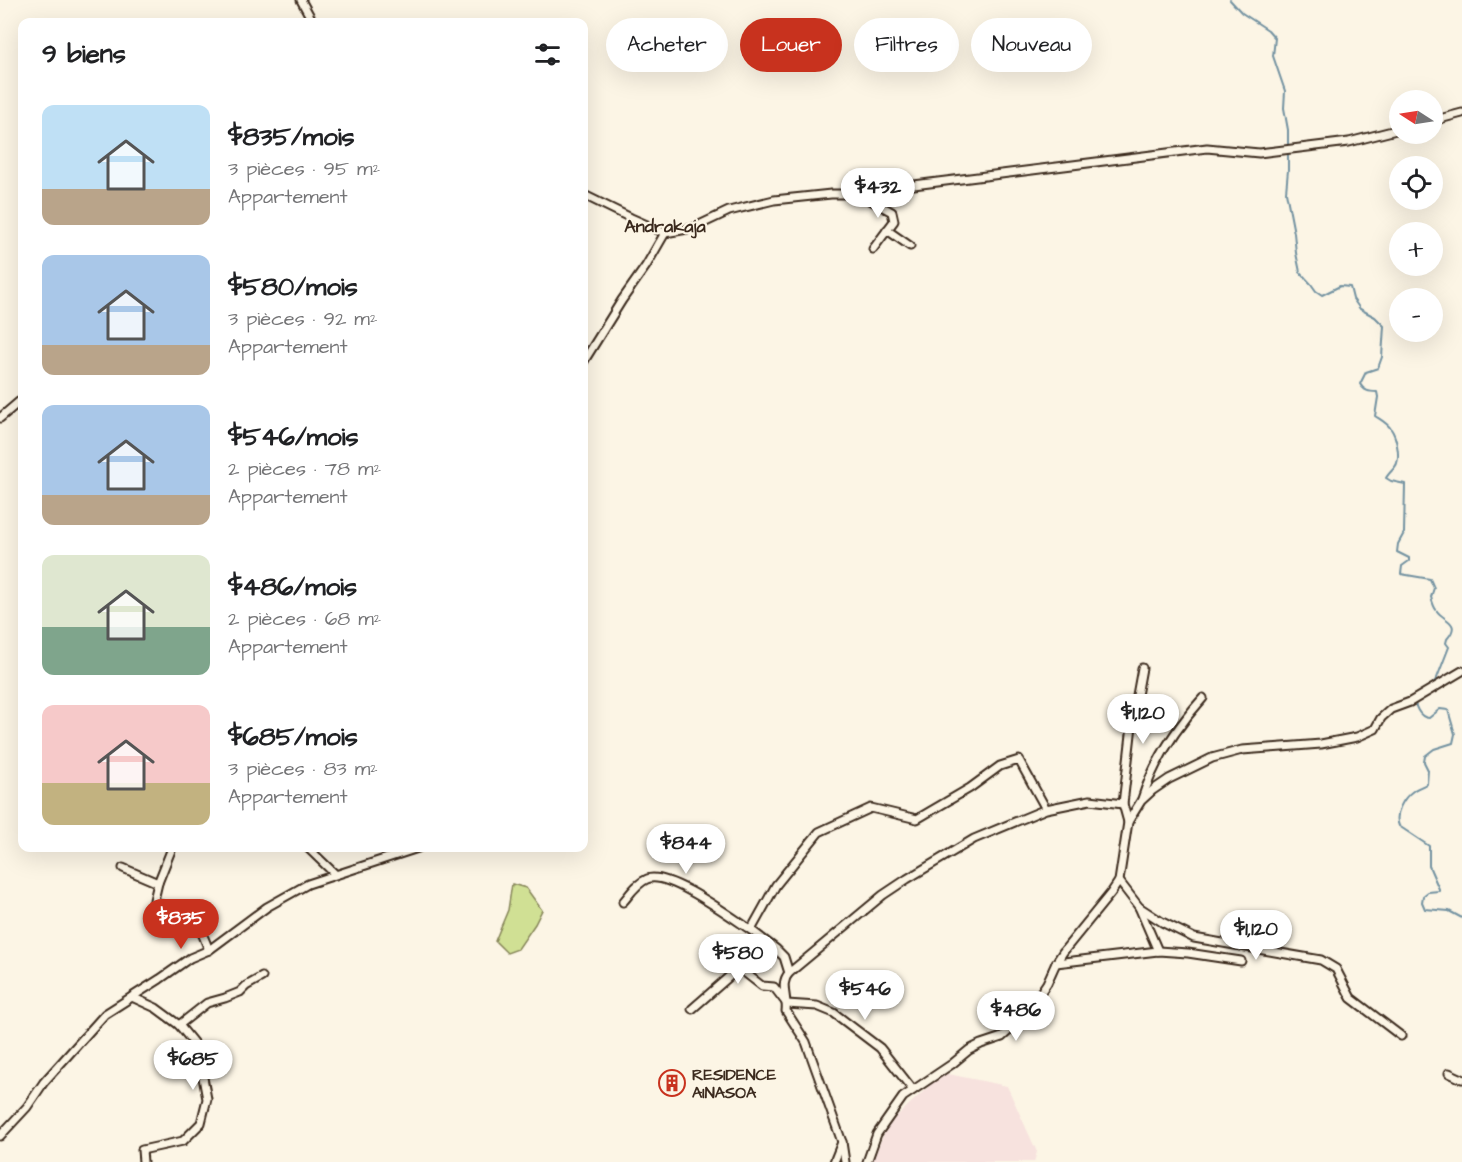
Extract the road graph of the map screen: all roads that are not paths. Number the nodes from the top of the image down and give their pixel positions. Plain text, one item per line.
1 (301, 0) edge
2 (311, 18) edge
3 (1462, 113) edge
4 (1443, 118) edge
5 (1389, 132) edge
6 (858, 195) junction
7 (588, 197) edge
8 (886, 230) junction
9 (665, 233) junction
10 (910, 246) dead end
11 (873, 249) dead end
12 (588, 356) edge
13 (18, 403) edge
14 (0, 418) edge
15 (1142, 668) dead end
16 (1462, 671) edge
17 (1203, 698) dead end
18 (1141, 801) junction
19 (1123, 804) junction
20 (1046, 809) junction
21 (1128, 822) junction
22 (170, 852) edge
23 (312, 852) edge
24 (405, 852) edge
25 (123, 868) dead end
26 (334, 874) junction
27 (1119, 881) junction
28 (158, 884) junction
29 (624, 902) dead end
30 (1138, 907) junction
31 (751, 930) junction
32 (209, 950) junction
33 (1158, 951) junction
34 (1241, 961) dead end
35 (1056, 963) junction
36 (789, 973) junction
37 (262, 977) dead end
38 (132, 997) junction
39 (787, 1004) junction
40 (692, 1009) dead end
41 (179, 1025) junction
42 (1401, 1036) dead end
43 (1449, 1073) dead end
44 (1462, 1079) edge
45 (914, 1090) junction
46 (0, 1136) edge
47 (842, 1142) junction
48 (143, 1162) edge
49 (834, 1162) edge
50 (845, 1162) edge
51 (867, 1162) edge

1 - 2 street
3 - 4 street
5 - 6 street
6 - 8 street
6 - 9 street
7 - 9 street
8 - 10 street
8 - 11 street
9 - 12 street
13 - 14 street
15 - 19 street
16 - 18 street
17 - 18 street
18 - 21 street
19 - 20 street
19 - 21 street
20 - 31 street
20 - 36 street
21 - 27 street
22 - 28 street
23 - 26 street
24 - 26 street
25 - 28 street
26 - 32 street
27 - 30 street
27 - 35 street
28 - 32 street
29 - 31 street
30 - 33 street
30 - 42 street
31 - 36 street
32 - 38 street
33 - 34 street
33 - 35 street
35 - 45 street
36 - 39 street
37 - 41 street
38 - 41 street
38 - 46 street
39 - 40 street
39 - 45 street
39 - 47 street
41 - 48 street
43 - 44 street
45 - 51 street
47 - 49 street
47 - 50 street

